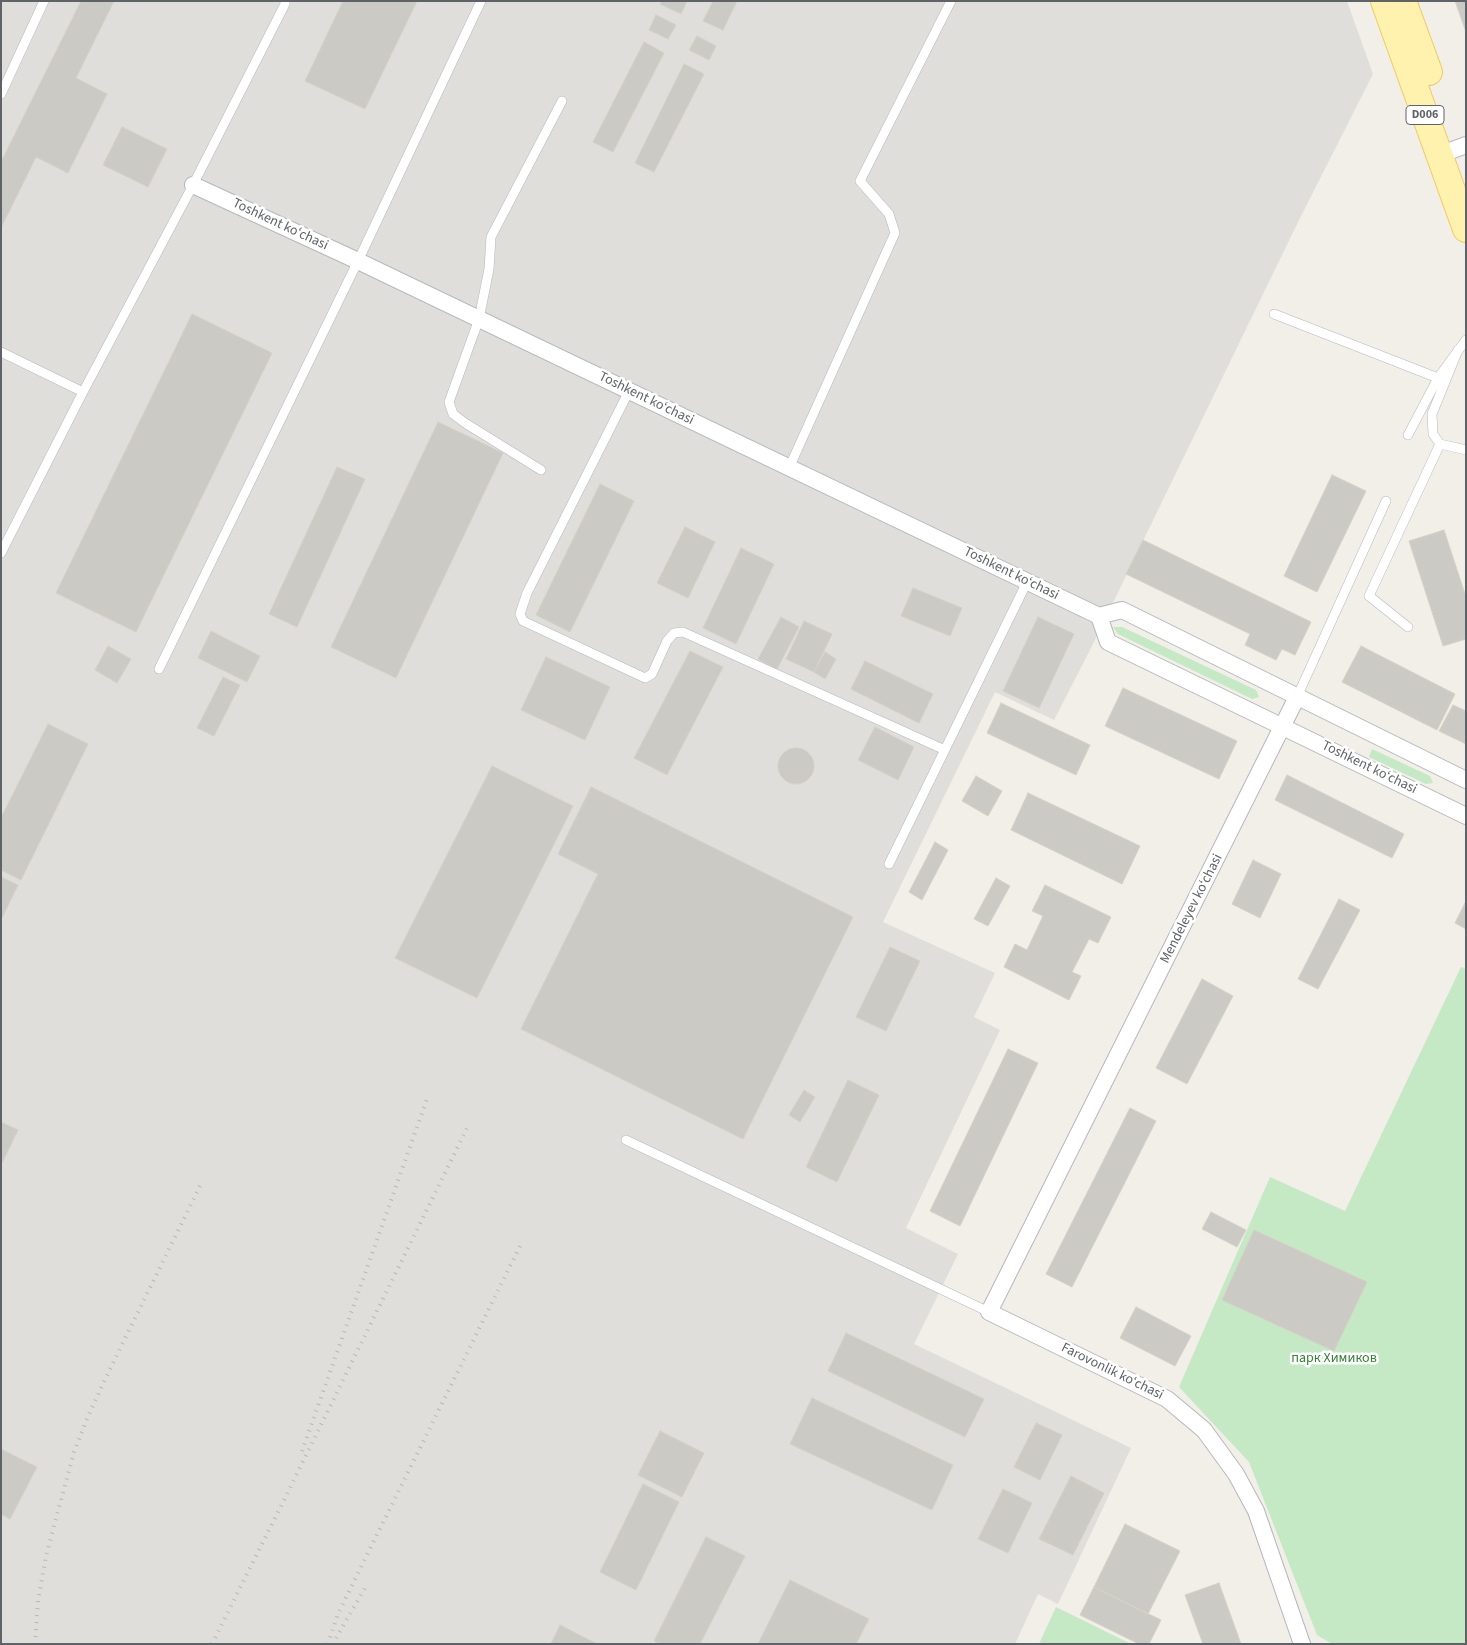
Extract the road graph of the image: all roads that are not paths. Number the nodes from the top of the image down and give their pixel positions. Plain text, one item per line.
1 (44, 1) edge
2 (285, 1) edge
3 (481, 1) edge
4 (951, 1) edge
5 (1384, 1) edge
6 (1404, 1) edge
7 (1, 94) edge
8 (562, 101) dead end
9 (1454, 150) edge
10 (1466, 176) edge
11 (193, 185) junction
12 (1466, 229) edge
13 (358, 261) junction
14 (1274, 314) dead end
15 (479, 319) junction
16 (1466, 340) edge
17 (1458, 350) junction
18 (1, 352) edge
19 (1438, 378) junction
20 (629, 391) junction
21 (83, 392) junction
22 (1408, 435) dead end
23 (1440, 444) junction
24 (1466, 450) edge
25 (789, 468) junction
26 (541, 470) dead end
27 (1386, 501) dead end
28 (1, 553) edge
29 (1026, 582) junction
30 (1099, 616) junction
31 (1408, 627) dead end
32 (158, 668) dead end
33 (1298, 697) junction
34 (1284, 726) junction
35 (945, 750) junction
36 (1466, 780) edge
37 (1466, 816) edge
38 (889, 864) dead end
39 (626, 1140) dead end
40 (989, 1312) junction
41 (1302, 1644) edge

1 - 7 lane
2 - 11 lane
3 - 13 lane
4 - 25 lane
5 - 9 main road, D006
6 - 9 main road, D006
8 - 15 lane
9 - 10 main road, D006
9 - 12 main road, D006
11 - 13 street, Toshkent ko‘chasi
11 - 21 lane
13 - 15 street, Toshkent ko‘chasi
13 - 32 lane
14 - 19 lane
15 - 20 street, Toshkent ko‘chasi
15 - 26 lane
16 - 17 lane
17 - 19 lane
17 - 23 lane
18 - 21 lane
19 - 22 lane
20 - 25 street, Toshkent ko‘chasi
20 - 35 lane
21 - 28 lane
23 - 24 lane
23 - 31 lane
25 - 29 street, Toshkent ko‘chasi
27 - 33 lane, Mendeleyev ko‘chasi
29 - 30 street, Toshkent ko‘chasi
29 - 35 lane
30 - 33 street
30 - 34 street, Toshkent ko‘chasi
33 - 34 street, Mendeleyev ko‘chasi
33 - 36 street
34 - 37 street, Toshkent ko‘chasi
34 - 40 street, Mendeleyev ko‘chasi
35 - 38 lane
39 - 40 lane
40 - 41 street, Farovonlik ko‘chasi

